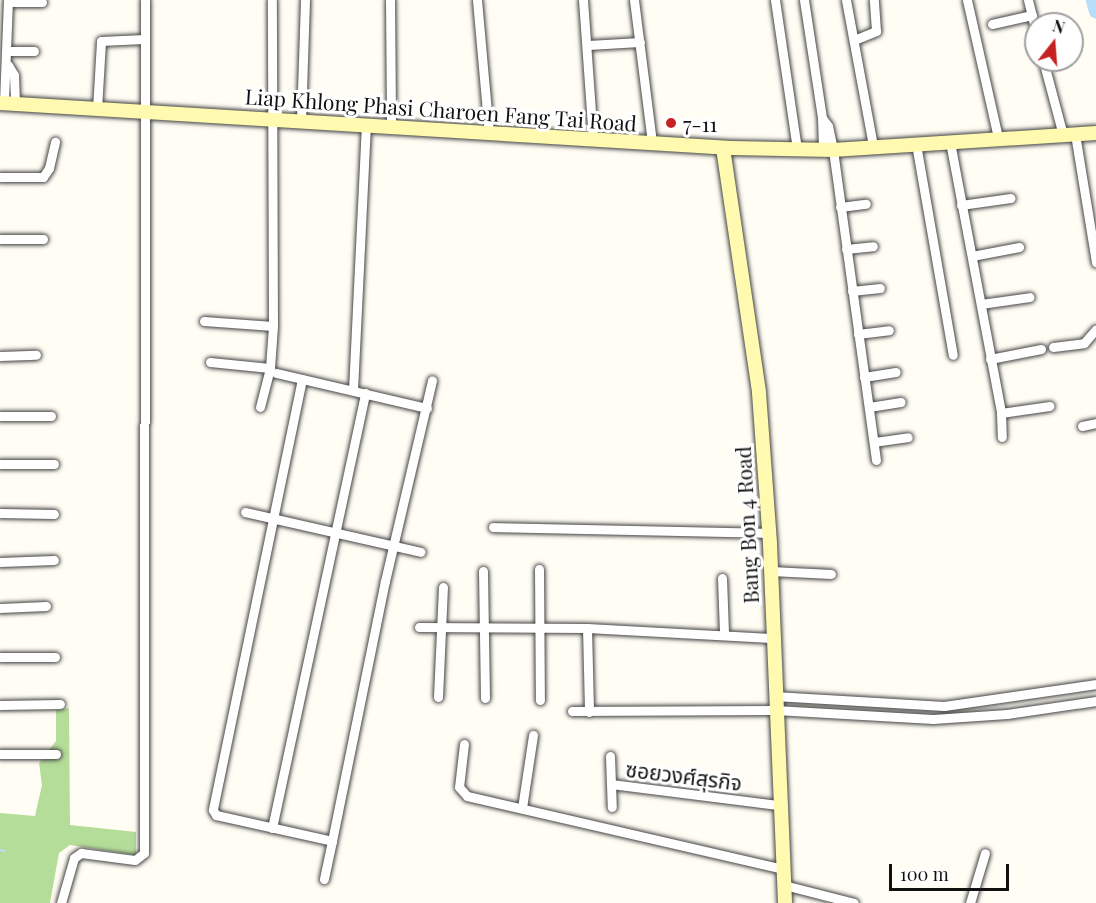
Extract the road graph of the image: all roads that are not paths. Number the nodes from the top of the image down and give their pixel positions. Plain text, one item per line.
1 (145, 0) edge
2 (272, 0) edge
3 (304, 0) edge
4 (390, 0) edge
5 (477, 0) edge
6 (583, 0) edge
7 (634, 0) edge
8 (775, 0) edge
9 (804, 0) edge
10 (846, 0) edge
11 (874, 0) edge
12 (968, 0) edge
13 (8, 1) edge
14 (42, 2) dead end
15 (1024, 17) edge
16 (992, 24) dead end
17 (144, 39) junction
18 (854, 40) junction
19 (640, 42) junction
20 (588, 45) junction
21 (9, 51) junction
22 (34, 51) dead end
23 (1047, 72) edge
24 (6, 103) edge
25 (98, 109) junction
26 (143, 110) junction
27 (271, 119) junction
28 (301, 121) junction
29 (366, 125) junction
30 (391, 127) junction
31 (1096, 133) edge
32 (489, 134) junction
33 (1069, 134) junction
34 (998, 138) junction
35 (593, 139) junction
36 (55, 142) dead end
37 (950, 142) junction
38 (652, 143) junction
39 (916, 144) junction
40 (873, 146) junction
41 (723, 148) junction
42 (797, 150) junction
43 (828, 150) junction
44 (0, 177) edge
45 (1011, 198) dead end
46 (866, 204) dead end
47 (961, 205) junction
48 (840, 207) junction
49 (0, 239) edge
50 (43, 240) dead end
51 (873, 246) dead end
52 (1019, 247) dead end
53 (846, 249) junction
54 (972, 256) junction
55 (1096, 262) edge
56 (880, 288) dead end
57 (852, 291) junction
58 (1030, 297) dead end
59 (981, 304) junction
60 (204, 321) dead end
61 (273, 326) junction
62 (1096, 329) edge
63 (889, 330) dead end
64 (858, 334) junction
65 (1053, 347) dead end
66 (1041, 349) dead end
67 (952, 355) dead end
68 (0, 356) edge
69 (36, 356) dead end
70 (990, 359) junction
71 (210, 362) dead end
72 (273, 370) junction
73 (896, 372) dead end
74 (864, 376) junction
75 (302, 379) junction
76 (432, 380) dead end
77 (353, 390) junction
78 (365, 393) junction
79 (901, 402) dead end
80 (1049, 406) dead end
81 (260, 407) dead end
82 (868, 407) junction
83 (427, 408) junction
84 (1001, 413) junction
85 (0, 416) edge
86 (51, 416) dead end
87 (1096, 423) edge
88 (1082, 426) dead end
89 (1002, 436) dead end
90 (908, 437) dead end
91 (874, 441) junction
92 (876, 460) dead end
93 (0, 464) edge
94 (54, 464) dead end
95 (245, 512) dead end
96 (0, 513) edge
97 (54, 514) dead end
98 (273, 518) junction
99 (493, 527) dead end
100 (770, 533) junction
101 (334, 534) junction
102 (393, 546) junction
103 (421, 552) dead end
104 (54, 560) dead end
105 (0, 562) edge
106 (539, 569) dead end
107 (483, 571) dead end
108 (771, 572) junction
109 (831, 574) dead end
110 (722, 578) dead end
111 (443, 587) dead end
112 (46, 606) dead end
113 (0, 608) edge
114 (419, 627) dead end
115 (443, 627) junction
116 (484, 627) junction
117 (539, 628) junction
118 (587, 628) junction
119 (724, 633) junction
120 (771, 638) junction
121 (0, 657) edge
122 (55, 657) dead end
123 (1096, 684) edge
124 (438, 697) dead end
125 (485, 698) dead end
126 (540, 700) dead end
127 (1096, 700) edge
128 (775, 703) junction
129 (60, 704) dead end
130 (0, 705) edge
131 (572, 711) dead end
132 (589, 712) junction
133 (533, 735) dead end
134 (464, 744) dead end
135 (0, 753) edge
136 (56, 754) dead end
137 (610, 756) dead end
138 (611, 784) junction
139 (778, 805) junction
140 (612, 807) dead end
141 (522, 808) junction
142 (272, 828) junction
143 (332, 842) junction
144 (986, 853) dead end
145 (783, 869) junction
146 (324, 879) dead end
147 (784, 885) junction
148 (62, 903) edge
149 (785, 903) edge
150 (854, 903) edge
151 (970, 903) edge

1 - 17 street
2 - 27 street
3 - 28 street
4 - 30 street
5 - 32 street
6 - 20 street
7 - 19 street
8 - 42 street
9 - 43 street
10 - 18 street
11 - 18 street
12 - 34 street
13 - 14 street
13 - 21 street
15 - 16 street
17 - 25 street
17 - 26 street
18 - 40 street
19 - 20 street
19 - 38 street
20 - 35 street
21 - 22 street
21 - 24 street
23 - 33 street
24 - 25 street, Liap Khlong Phasi Charoen Fang Tai Road
25 - 26 street, Liap Khlong Phasi Charoen Fang Tai Road
26 - 27 street, Liap Khlong Phasi Charoen Fang Tai Road
26 - 148 street
27 - 28 street, Liap Khlong Phasi Charoen Fang Tai Road
27 - 61 street
28 - 29 street, Liap Khlong Phasi Charoen Fang Tai Road
29 - 30 street, Liap Khlong Phasi Charoen Fang Tai Road
29 - 77 street
30 - 32 street, Liap Khlong Phasi Charoen Fang Tai Road
31 - 33 street, Liap Khlong Phasi Charoen Fang Tai Road
32 - 35 street, Liap Khlong Phasi Charoen Fang Tai Road
33 - 34 street, Liap Khlong Phasi Charoen Fang Tai Road
33 - 55 street
34 - 37 street, Liap Khlong Phasi Charoen Fang Tai Road
35 - 38 street, Liap Khlong Phasi Charoen Fang Tai Road
36 - 44 street
37 - 39 street, Liap Khlong Phasi Charoen Fang Tai Road
37 - 47 street
38 - 41 street, Liap Khlong Phasi Charoen Fang Tai Road
39 - 40 street, Liap Khlong Phasi Charoen Fang Tai Road
39 - 67 street
40 - 43 street, Liap Khlong Phasi Charoen Fang Tai Road
41 - 42 street, Liap Khlong Phasi Charoen Fang Tai Road
41 - 100 street, Bang Bon 4 Road
42 - 43 street, Liap Khlong Phasi Charoen Fang Tai Road
43 - 48 street
45 - 47 street
46 - 48 street
47 - 54 street
48 - 53 street
49 - 50 street
51 - 53 street
52 - 54 street
53 - 57 street
54 - 59 street
56 - 57 street
57 - 64 street
58 - 59 street
59 - 70 street
60 - 61 street
61 - 72 street
62 - 65 street
63 - 64 street
64 - 74 street
66 - 70 street
68 - 69 street
70 - 84 street
71 - 72 street
72 - 75 street
72 - 81 street
73 - 74 street
74 - 82 street
75 - 77 street
75 - 98 street
76 - 83 street
77 - 78 street
78 - 83 street
78 - 101 street
79 - 82 street
80 - 84 street
82 - 91 street
83 - 102 street
84 - 89 street
85 - 86 street
87 - 88 street
90 - 91 street
91 - 92 street
93 - 94 street
95 - 98 street
96 - 97 street
98 - 101 street
98 - 142 street
99 - 100 street
100 - 108 street, Bang Bon 4 Road
101 - 102 street
101 - 142 street
102 - 103 street
102 - 143 street
104 - 105 street
106 - 117 street
107 - 116 street
108 - 109 street
108 - 120 street, Bang Bon 4 Road
110 - 119 street
111 - 115 street
112 - 113 street
114 - 115 street
115 - 116 street
115 - 124 street
116 - 117 street
116 - 125 street
117 - 118 street
117 - 126 street
118 - 119 street
118 - 132 street
119 - 120 street
120 - 128 street, Bang Bon 4 Road
121 - 122 street
123 - 128 street
127 - 128 street
128 - 132 street
128 - 139 street, Bang Bon 4 Road
129 - 130 street
131 - 132 street
133 - 141 street
134 - 141 street
135 - 136 street
137 - 138 street, ซอยวงศ์สุรกิจ
138 - 139 street, ซอยวงศ์สุรกิจ
138 - 140 street
139 - 145 street, Bang Bon 4 Road
141 - 145 street
142 - 143 street
143 - 146 street
144 - 151 street
145 - 147 street, Bang Bon 4 Road
147 - 149 street, Bang Bon 4 Road
147 - 150 street

